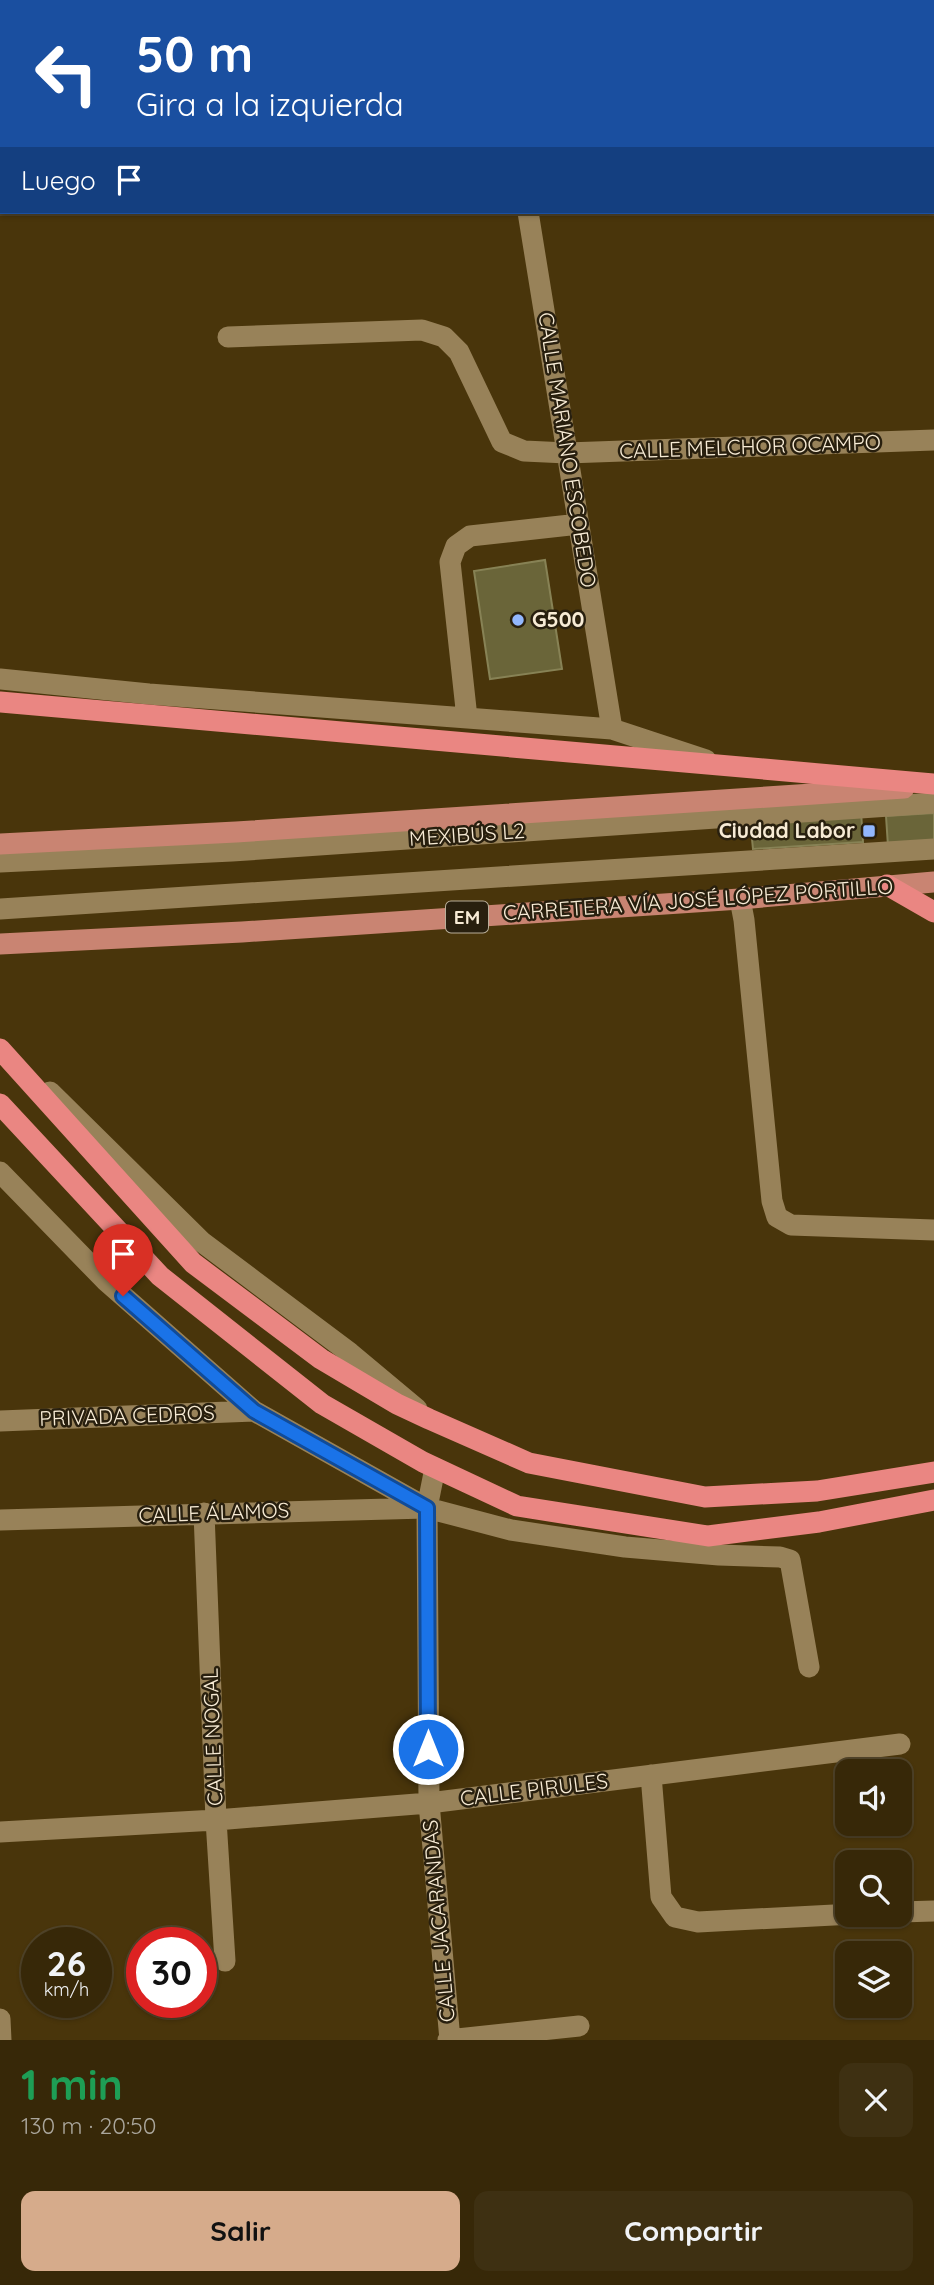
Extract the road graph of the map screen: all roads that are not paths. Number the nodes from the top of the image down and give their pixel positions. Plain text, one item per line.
1 (528, 214) edge
2 (228, 337) dead end
3 (934, 440) edge
4 (567, 453) junction
5 (579, 524) junction
6 (0, 679) edge
7 (0, 702) edge
8 (467, 718) junction
9 (612, 729) junction
10 (718, 764) junction
11 (934, 785) edge
12 (934, 803) edge
13 (0, 844) edge
14 (934, 849) edge
15 (0, 862) edge
16 (934, 882) edge
17 (887, 886) junction
18 (740, 899) junction
19 (0, 909) edge
20 (934, 912) edge
21 (0, 944) edge
22 (0, 1042) edge
23 (0, 1049) edge
24 (0, 1104) edge
25 (0, 1172) edge
26 (934, 1230) edge
27 (254, 1411) junction
28 (429, 1419) junction
29 (0, 1421) edge
30 (934, 1464) edge
31 (435, 1468) junction
32 (934, 1472) edge
33 (910, 1475) junction
34 (934, 1500) edge
35 (427, 1508) junction
36 (204, 1513) junction
37 (0, 1520) edge
38 (809, 1667) dead end
39 (900, 1744) dead end
40 (651, 1775) junction
41 (429, 1803) junction
42 (216, 1820) junction
43 (0, 1832) edge
44 (934, 1911) edge
45 (912, 1912) edge
46 (835, 1915) edge
47 (225, 1961) dead end
48 (0, 2019) edge
49 (579, 2026) dead end
50 (1, 2040) edge
51 (449, 2040) edge

1 - 4 street, CALLE MARIANO ESCOBEDO
2 - 4 street, CALLE MELCHOR OCAMPO
3 - 4 street, CALLE MELCHOR OCAMPO
4 - 5 street, CALLE MARIANO ESCOBEDO
5 - 8 street
5 - 9 street, CALLE MARIANO ESCOBEDO
6 - 8 street
7 - 10 highway
8 - 9 street
9 - 10 street
10 - 11 highway
11 - 13 main road
12 - 15 street, MEXIBÚS L2
14 - 19 street, MEXIBÚS L2
16 - 17 main road, CARRETERA VÍA JOSÉ LÓPEZ PORTILLO / EM
17 - 18 main road, CARRETERA VÍA JOSÉ LÓPEZ PORTILLO / EM
17 - 20 highway
18 - 21 main road, CARRETERA VÍA JOSÉ LÓPEZ PORTILLO / EM
18 - 26 street
22 - 28 street
23 - 28 highway
24 - 31 highway
25 - 27 street
27 - 29 street, PRIVADA CEDROS
27 - 35 street
28 - 33 highway
30 - 33 highway
31 - 34 highway
31 - 35 street, CALLE JACARANDAS
32 - 33 highway
35 - 36 street, CALLE ÁLAMOS
35 - 38 street
35 - 41 street, CALLE JACARANDAS
36 - 37 street, CALLE ÁLAMOS
36 - 42 street, CALLE NOGAL
39 - 40 street, CALLE PIRULES
40 - 41 street, CALLE PIRULES
40 - 46 street
41 - 42 street, CALLE PIRULES
41 - 51 street, CALLE JACARANDAS
42 - 43 street, CALLE PIRULES
42 - 47 street, CALLE NOGAL
44 - 45 street
48 - 50 street
49 - 51 street

